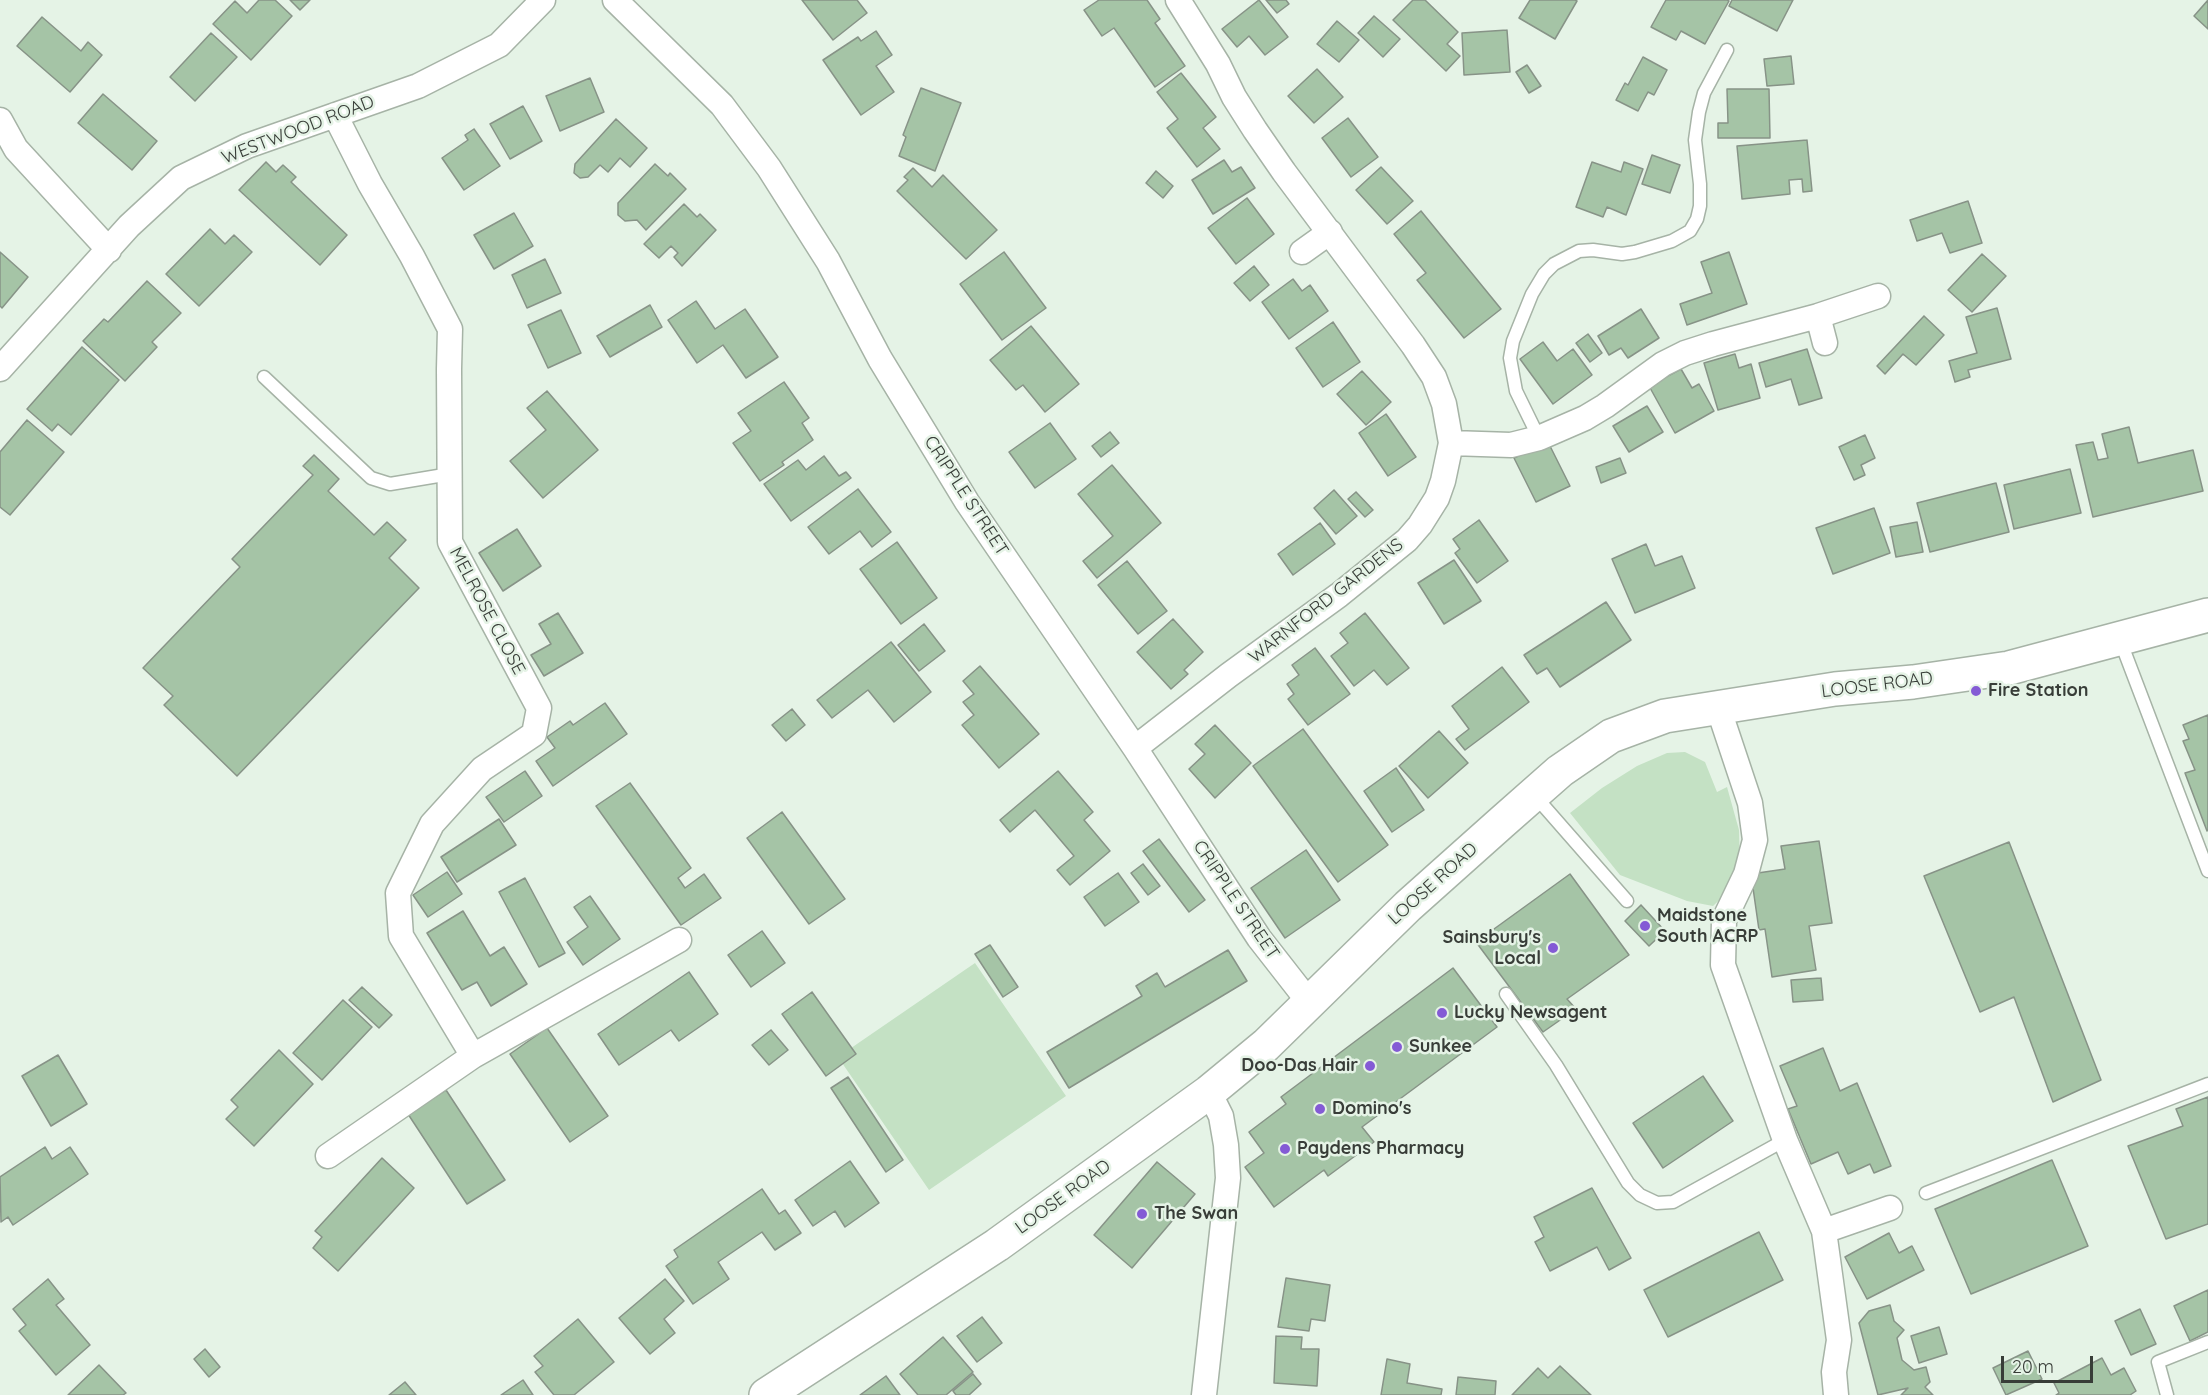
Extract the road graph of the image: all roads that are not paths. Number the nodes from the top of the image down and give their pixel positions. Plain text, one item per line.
1 (543, 0) edge
2 (615, 0) edge
3 (1178, 0) edge
4 (1727, 50) dead end
5 (335, 115) junction
6 (0, 120) edge
7 (1330, 232) junction
8 (109, 250) junction
9 (1302, 252) dead end
10 (1878, 296) dead end
11 (1818, 316) junction
12 (1825, 343) dead end
13 (0, 369) edge
14 (264, 376) dead end
15 (1539, 438) junction
16 (1451, 443) junction
17 (450, 474) junction
18 (2208, 615) edge
19 (2119, 639) junction
20 (1718, 707) junction
21 (1135, 748) junction
22 (1535, 795) junction
23 (2208, 871) edge
24 (1627, 901) dead end
25 (679, 940) dead end
26 (1506, 993) dead end
27 (1309, 1002) junction
28 (473, 1056) junction
29 (2208, 1084) edge
30 (1209, 1092) junction
31 (1785, 1140) junction
32 (328, 1156) dead end
33 (1926, 1193) dead end
34 (1890, 1208) dead end
35 (1824, 1231) junction
36 (2208, 1342) edge
37 (766, 1395) edge
38 (1204, 1395) edge
39 (1836, 1395) edge
40 (2167, 1395) edge

1 - 5 street, WESTWOOD ROAD
2 - 21 street, CRIPPLE STREET
3 - 7 street, WARNFORD GARDENS
4 - 15 lane
5 - 8 street, WESTWOOD ROAD
5 - 17 street, MELROSE CLOSE
6 - 8 street
7 - 9 street
7 - 16 street, WARNFORD GARDENS
8 - 13 street, WESTWOOD ROAD
10 - 11 street
11 - 12 street
11 - 15 street
14 - 17 lane
15 - 16 street
16 - 21 street, WARNFORD GARDENS
17 - 28 street, MELROSE CLOSE
18 - 19 highway, LOOSE ROAD
19 - 20 highway, LOOSE ROAD
19 - 23 lane
20 - 22 highway, LOOSE ROAD
20 - 31 street
21 - 27 street, CRIPPLE STREET
22 - 24 lane
22 - 27 highway, LOOSE ROAD
25 - 28 street
26 - 31 lane
27 - 30 highway, LOOSE ROAD
28 - 32 street
29 - 33 lane
30 - 37 highway, LOOSE ROAD
30 - 38 street
31 - 35 street
34 - 35 street
35 - 39 street
36 - 40 lane

